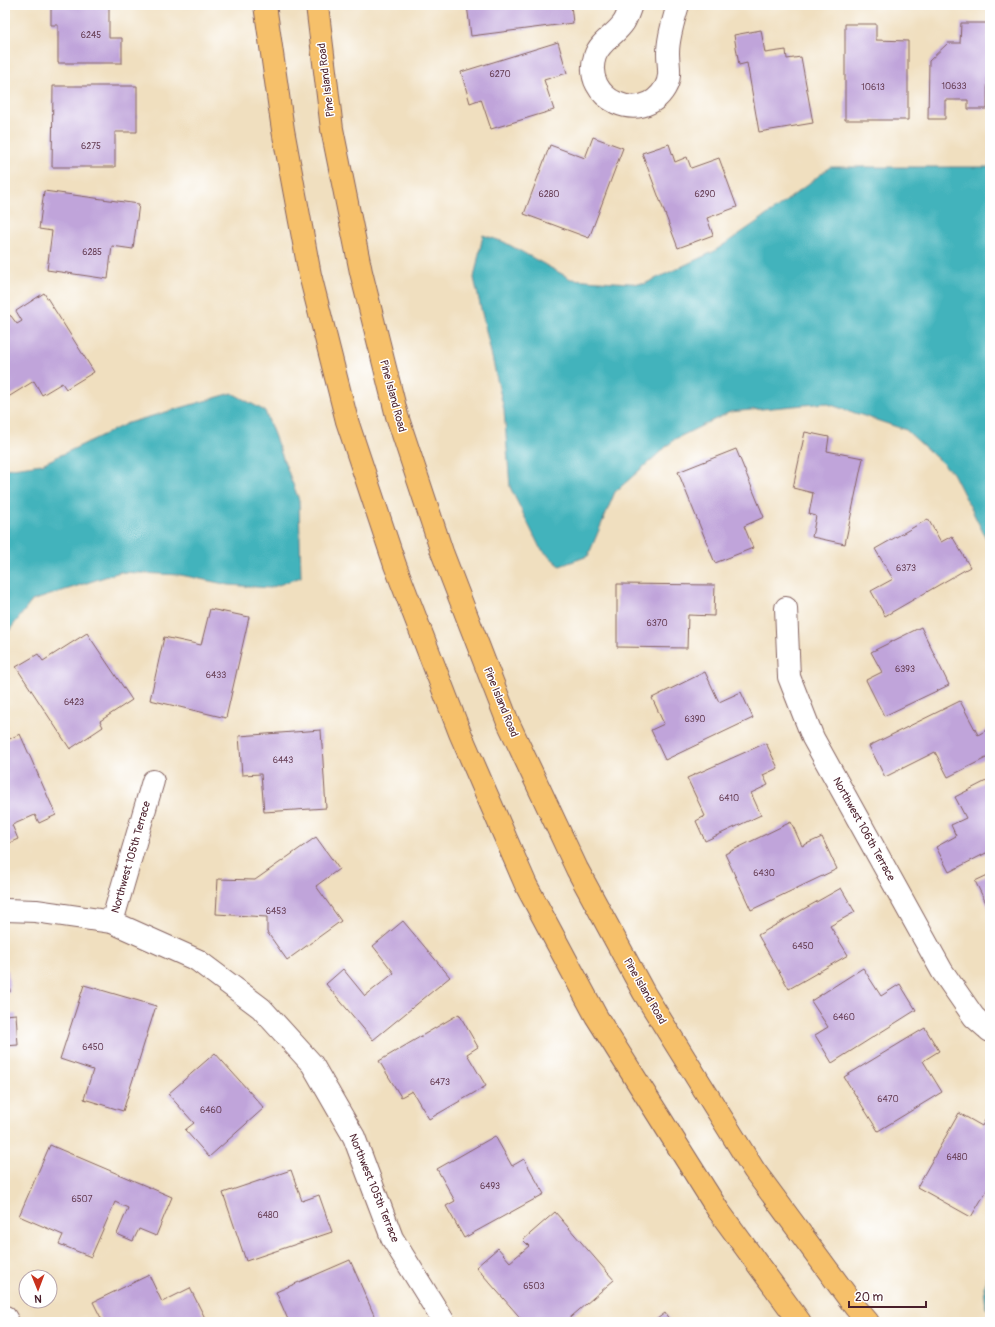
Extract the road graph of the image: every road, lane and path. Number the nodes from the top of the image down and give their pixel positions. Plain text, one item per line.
1 (265, 5) edge
2 (317, 5) edge
3 (631, 5) edge
4 (678, 5) edge
5 (786, 608) dead end
6 (153, 781) dead end
7 (5, 910) edge
8 (112, 922) junction
9 (990, 1031) edge
10 (5, 1317) edge
11 (8, 1322) edge
12 (444, 1322) edge
13 (800, 1322) edge
14 (868, 1322) edge

1 - 13 main road
2 - 14 main road, Pine Island Road
3 - 4 street
5 - 9 street, Northwest 106th Terrace
6 - 8 street, Northwest 105th Terrace
7 - 8 street
8 - 12 street, Northwest 105th Terrace
10 - 11 street

